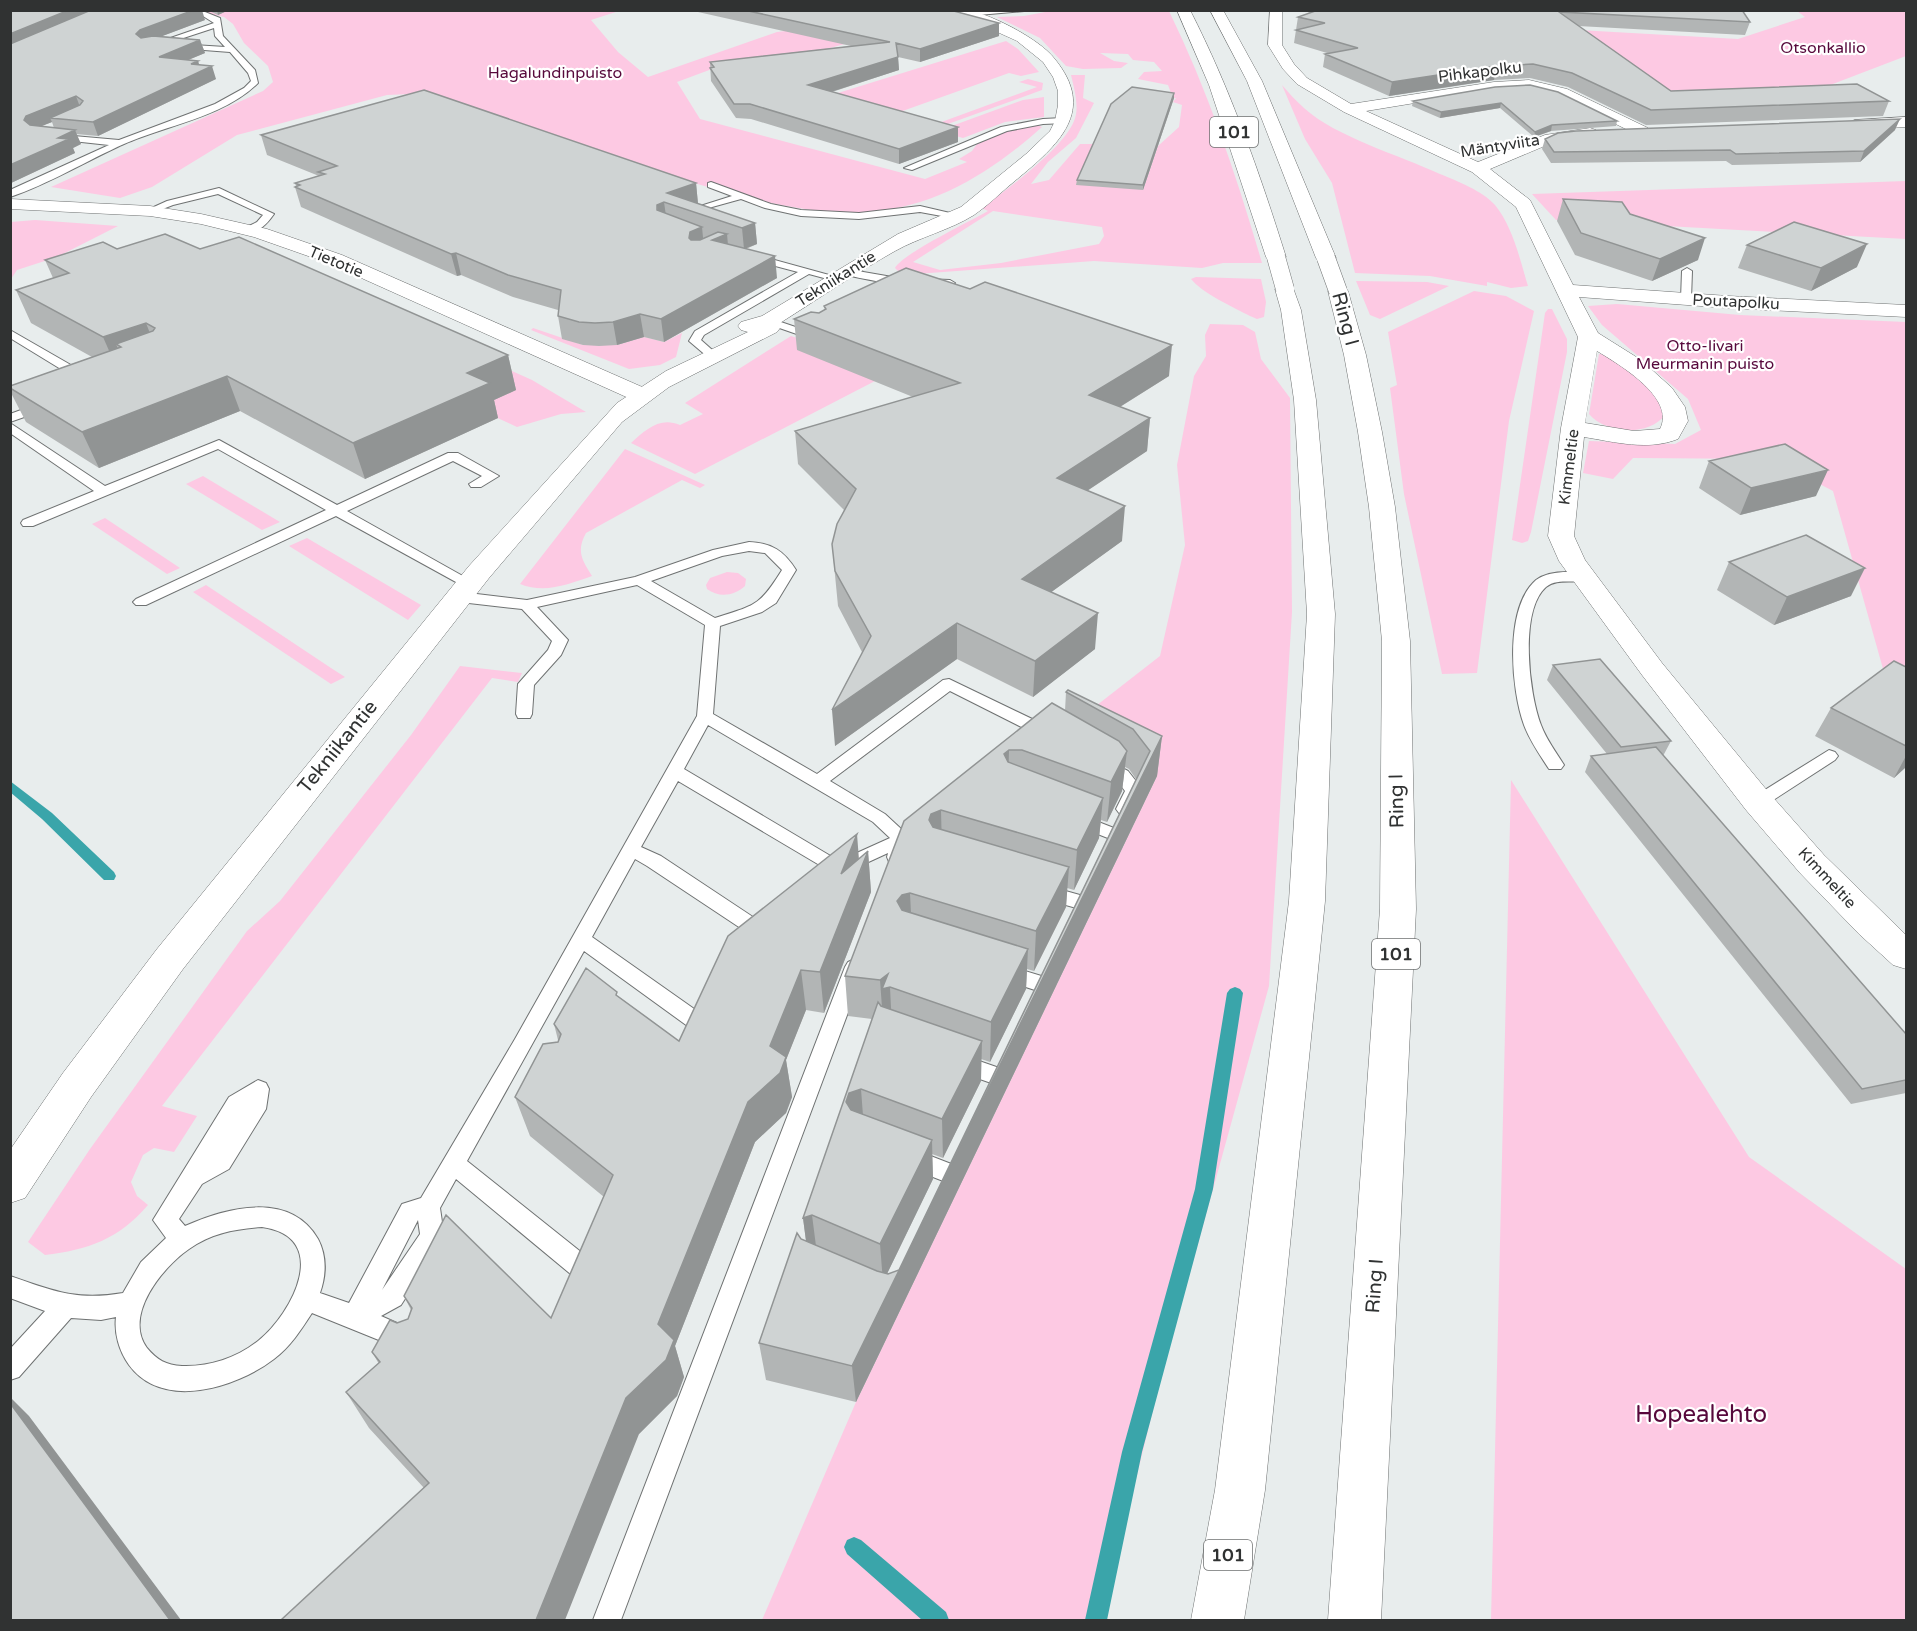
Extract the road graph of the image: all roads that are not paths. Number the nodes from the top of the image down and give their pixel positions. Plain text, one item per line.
1 (185, 10) edge
2 (1032, 10) edge
3 (1183, 10) edge
4 (1216, 10) edge
5 (1276, 10) edge
6 (961, 12) edge
7 (218, 24) junction
8 (159, 45) junction
9 (148, 47) edge
10 (229, 50) junction
11 (1348, 109) junction
12 (1063, 121) junction
13 (1906, 122) edge
14 (1840, 126) edge
15 (49, 131) edge
16 (1648, 131) joint
17 (120, 143) junction
18 (1478, 155) junction
19 (909, 168) edge
20 (1005, 178) junction
21 (711, 185) dead end
22 (10, 194) edge
23 (739, 196) junction
24 (10, 204) edge
25 (697, 210) edge
26 (150, 212) junction
27 (938, 212) junction
28 (958, 216) junction
29 (249, 230) junction
30 (905, 238) junction
31 (741, 253) edge
32 (807, 271) junction
33 (1687, 271) edge
34 (841, 275) junction
35 (950, 283) edge
36 (1566, 290) junction
37 (1686, 299) junction
38 (1906, 311) edge
39 (769, 321) junction
40 (10, 333) edge
41 (1589, 337) junction
42 (820, 339) edge
43 (713, 356) junction
44 (86, 389) edge
45 (641, 395) junction
46 (55, 401) edge
47 (10, 418) edge
48 (10, 427) edge
49 (1573, 428) junction
50 (476, 484) dead end
51 (105, 492) junction
52 (336, 510) junction
53 (28, 524) dead end
54 (1582, 576) junction
55 (639, 579) junction
56 (465, 591) junction
57 (141, 602) dead end
58 (527, 605) junction
59 (713, 623) junction
60 (524, 714) dead end
61 (705, 716) junction
62 (1066, 743) edge
63 (1085, 754) edge
64 (1829, 756) dead end
65 (1554, 765) dead end
66 (676, 771) junction
67 (817, 782) junction
68 (1758, 802) junction
69 (1058, 813) edge
70 (1113, 834) junction
71 (903, 840) junction
72 (631, 850) junction
73 (1104, 853) edge
74 (890, 873) edge
75 (1089, 883) edge
76 (1026, 886) edge
77 (1080, 902) junction
78 (1070, 923) edge
79 (765, 934) edge
80 (580, 938) junction
81 (861, 951) edge
82 (1906, 955) edge
83 (1050, 964) edge
84 (987, 967) edge
85 (1041, 984) junction
86 (1031, 1005) edge
87 (699, 1024) edge
88 (1007, 1056) edge
89 (944, 1057) edge
90 (997, 1076) junction
91 (987, 1098) edge
92 (885, 1149) edge
93 (961, 1152) dead end
94 (453, 1163) junction
95 (951, 1174) junction
96 (194, 1177) dead end
97 (10, 1185) edge
98 (941, 1194) dead end
99 (182, 1240) junction
100 (582, 1268) edge
101 (10, 1287) edge
102 (307, 1300) junction
103 (131, 1303) junction
104 (65, 1306) junction
105 (355, 1317) junction
106 (417, 1347) edge
107 (10, 1368) edge
108 (607, 1620) edge
109 (1217, 1620) edge
110 (1355, 1620) edge

1 - 7 lane
2 - 6 lane
3 - 109 main road, 101
4 - 110 main road, Ring I / 101
5 - 11 main road
6 - 12 main road
7 - 8 lane
7 - 10 lane
8 - 9 lane
8 - 10 lane
10 - 17 lane
11 - 16 main road, Pihkapolku
11 - 18 main road
12 - 19 lane
12 - 20 main road, Tekniikantie
13 - 14 main road
15 - 17 lane
16 - 18 main road, Mäntyviita
17 - 22 lane
18 - 36 main road
20 - 27 main road, Tekniikantie
20 - 28 main road, Tekniikantie
21 - 23 lane
23 - 25 lane
23 - 27 lane
24 - 26 main road, Tietotie
26 - 29 main road, Tietotie
26 - 29 lane
27 - 28 lane
27 - 30 main road, Tekniikantie
28 - 30 main road, Tekniikantie
29 - 45 main road, Tietotie
30 - 34 main road, Tekniikantie
31 - 32 lane
32 - 34 lane
32 - 43 lane
33 - 37 lane
34 - 35 lane
34 - 39 main road, Tekniikantie
36 - 37 main road, Poutapolku
36 - 41 main road
37 - 38 main road, Poutapolku
39 - 42 lane
39 - 43 main road, Tekniikantie
40 - 44 lane
41 - 49 main road, Kimmeltie
41 - 49 main road
43 - 45 main road, Tekniikantie
45 - 56 main road, Tekniikantie
46 - 47 lane
48 - 51 lane
49 - 54 main road, Kimmeltie
50 - 52 lane
51 - 52 lane
51 - 53 lane
52 - 56 lane
52 - 57 lane
54 - 65 lane
54 - 68 main road, Kimmeltie
55 - 58 lane
55 - 59 lane
55 - 59 lane
56 - 58 lane
56 - 97 main road, Tekniikantie
58 - 60 lane
59 - 61 lane
61 - 66 lane
61 - 67 lane
62 - 67 lane
63 - 70 lane
64 - 68 lane
66 - 71 lane
66 - 72 lane
67 - 71 lane
68 - 82 main road, Kimmeltie
69 - 70 lane
70 - 73 lane
71 - 74 lane
72 - 79 lane
72 - 80 lane
75 - 77 lane
76 - 77 lane
77 - 78 lane
80 - 87 lane
80 - 94 lane
81 - 108 lane
83 - 85 lane
84 - 85 lane
85 - 86 lane
88 - 90 lane
89 - 90 lane
90 - 91 lane
92 - 95 lane
93 - 95 lane
94 - 100 lane
94 - 105 lane
95 - 98 lane
96 - 99 lane
99 - 102 lane
99 - 103 lane
101 - 104 lane
102 - 103 lane
102 - 105 lane
103 - 104 lane
104 - 107 lane
105 - 106 lane

